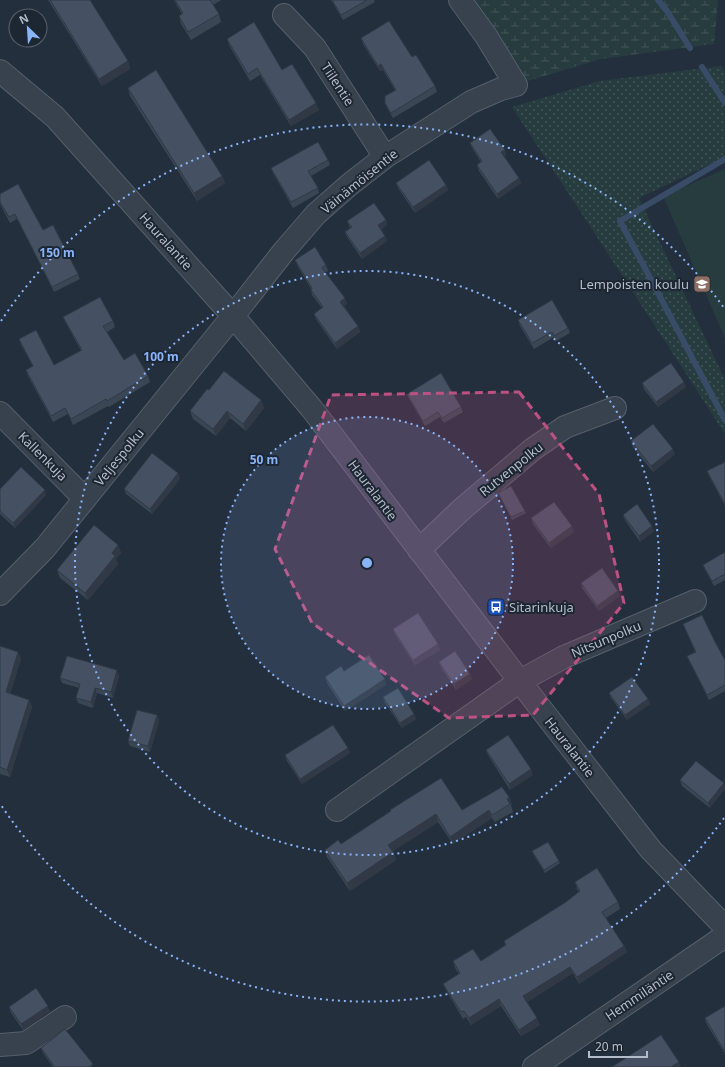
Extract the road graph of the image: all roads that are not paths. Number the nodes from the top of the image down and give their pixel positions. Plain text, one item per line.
1 (460, 0) edge
2 (284, 15) dead end
3 (0, 72) edge
4 (385, 157) junction
5 (233, 316) junction
6 (615, 408) dead end
7 (0, 413) edge
8 (85, 498) junction
9 (419, 550) junction
10 (0, 594) edge
11 (695, 601) dead end
12 (520, 681) junction
13 (337, 810) dead end
14 (725, 926) edge
15 (725, 936) edge
16 (65, 1018) dead end
17 (0, 1045) edge
18 (534, 1067) edge

1 - 4 street, Väinämöisentie
2 - 4 street, Tiilentie
3 - 5 street, Hauralantie
4 - 5 street, Väinämöisentie
5 - 8 street, Veljespolku
5 - 9 street, Hauralantie
6 - 9 street, Rutvenpolku
7 - 8 street, Kallenkuja
8 - 10 street, Veljespolku
9 - 12 street, Hauralantie
11 - 12 street, Nitsunpolku
12 - 13 street
12 - 14 street, Hauralantie
15 - 18 street, Hemmiläntie
16 - 17 street

